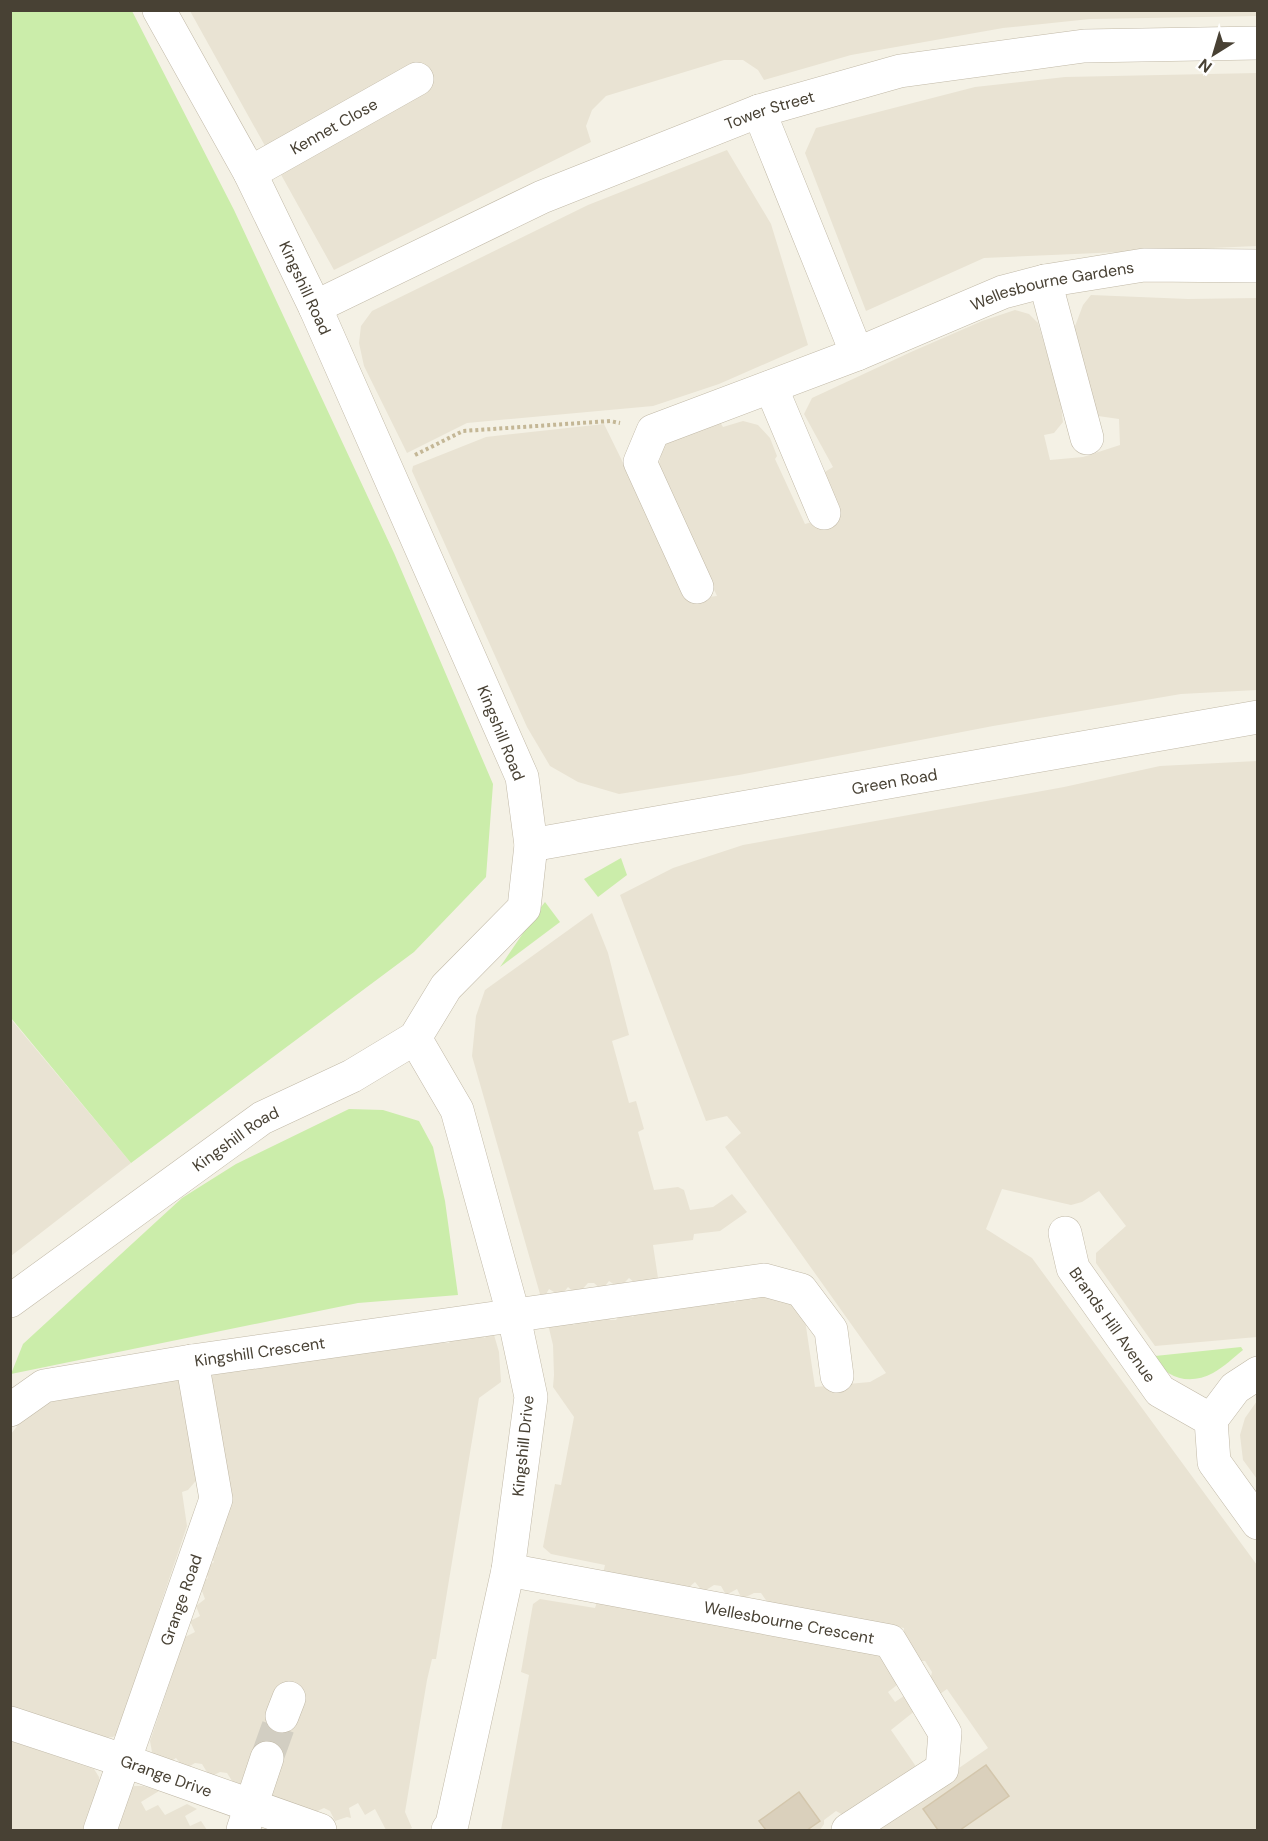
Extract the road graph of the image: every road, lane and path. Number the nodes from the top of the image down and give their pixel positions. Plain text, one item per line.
1 (159, 10) edge
2 (1257, 44) edge
3 (417, 79) dead end
4 (759, 111) junction
5 (250, 173) junction
6 (1257, 266) edge
7 (1045, 281) junction
8 (315, 307) junction
9 (857, 354) junction
10 (771, 387) junction
11 (653, 431) junction
12 (1087, 438) dead end
13 (386, 469) junction
14 (824, 513) dead end
15 (697, 587) dead end
16 (1257, 717) edge
17 (531, 845) junction
18 (415, 1038) junction
19 (1065, 1233) dead end
20 (10, 1301) edge
21 (514, 1317) junction
22 (192, 1361) junction
23 (1257, 1373) edge
24 (837, 1376) dead end
25 (10, 1410) edge
26 (1211, 1420) junction
27 (1257, 1523) edge
28 (508, 1570) junction
29 (10, 1723) edge
30 (267, 1758) tunnel mouth
31 (125, 1761) junction
32 (247, 1818) edge
33 (100, 1830) edge
34 (320, 1830) edge
35 (448, 1830) edge
36 (848, 1830) edge

1 - 5 street, Kingshill Road
2 - 4 street, Tower Street
3 - 5 street, Kennet Close
4 - 8 street, Tower Street
4 - 9 street
5 - 8 street, Kingshill Road
6 - 7 street, Wellesbourne Gardens
7 - 9 street, Wellesbourne Gardens
7 - 12 street
8 - 13 street, Kingshill Road
9 - 10 street, Wellesbourne Gardens
10 - 11 street, Wellesbourne Gardens
10 - 14 street
11 - 13 path
11 - 15 street
13 - 17 street, Kingshill Road
16 - 17 street, Green Road
17 - 18 street, Kingshill Road
18 - 20 street, Kingshill Road
18 - 21 street, Kingshill Drive
19 - 26 street, Brands Hill Avenue
21 - 22 street, Kingshill Crescent
21 - 24 street, Kingshill Crescent
21 - 28 street, Kingshill Drive
22 - 25 street, Kingshill Crescent
22 - 31 street, Grange Road
23 - 26 street
26 - 27 street
28 - 35 street, Kingshill Drive
28 - 36 street, Wellesbourne Crescent
29 - 31 street, Grange Drive
30 - 32 street
31 - 32 street, Grange Drive
31 - 33 street, Grange Road
32 - 34 street, Grange Drive

